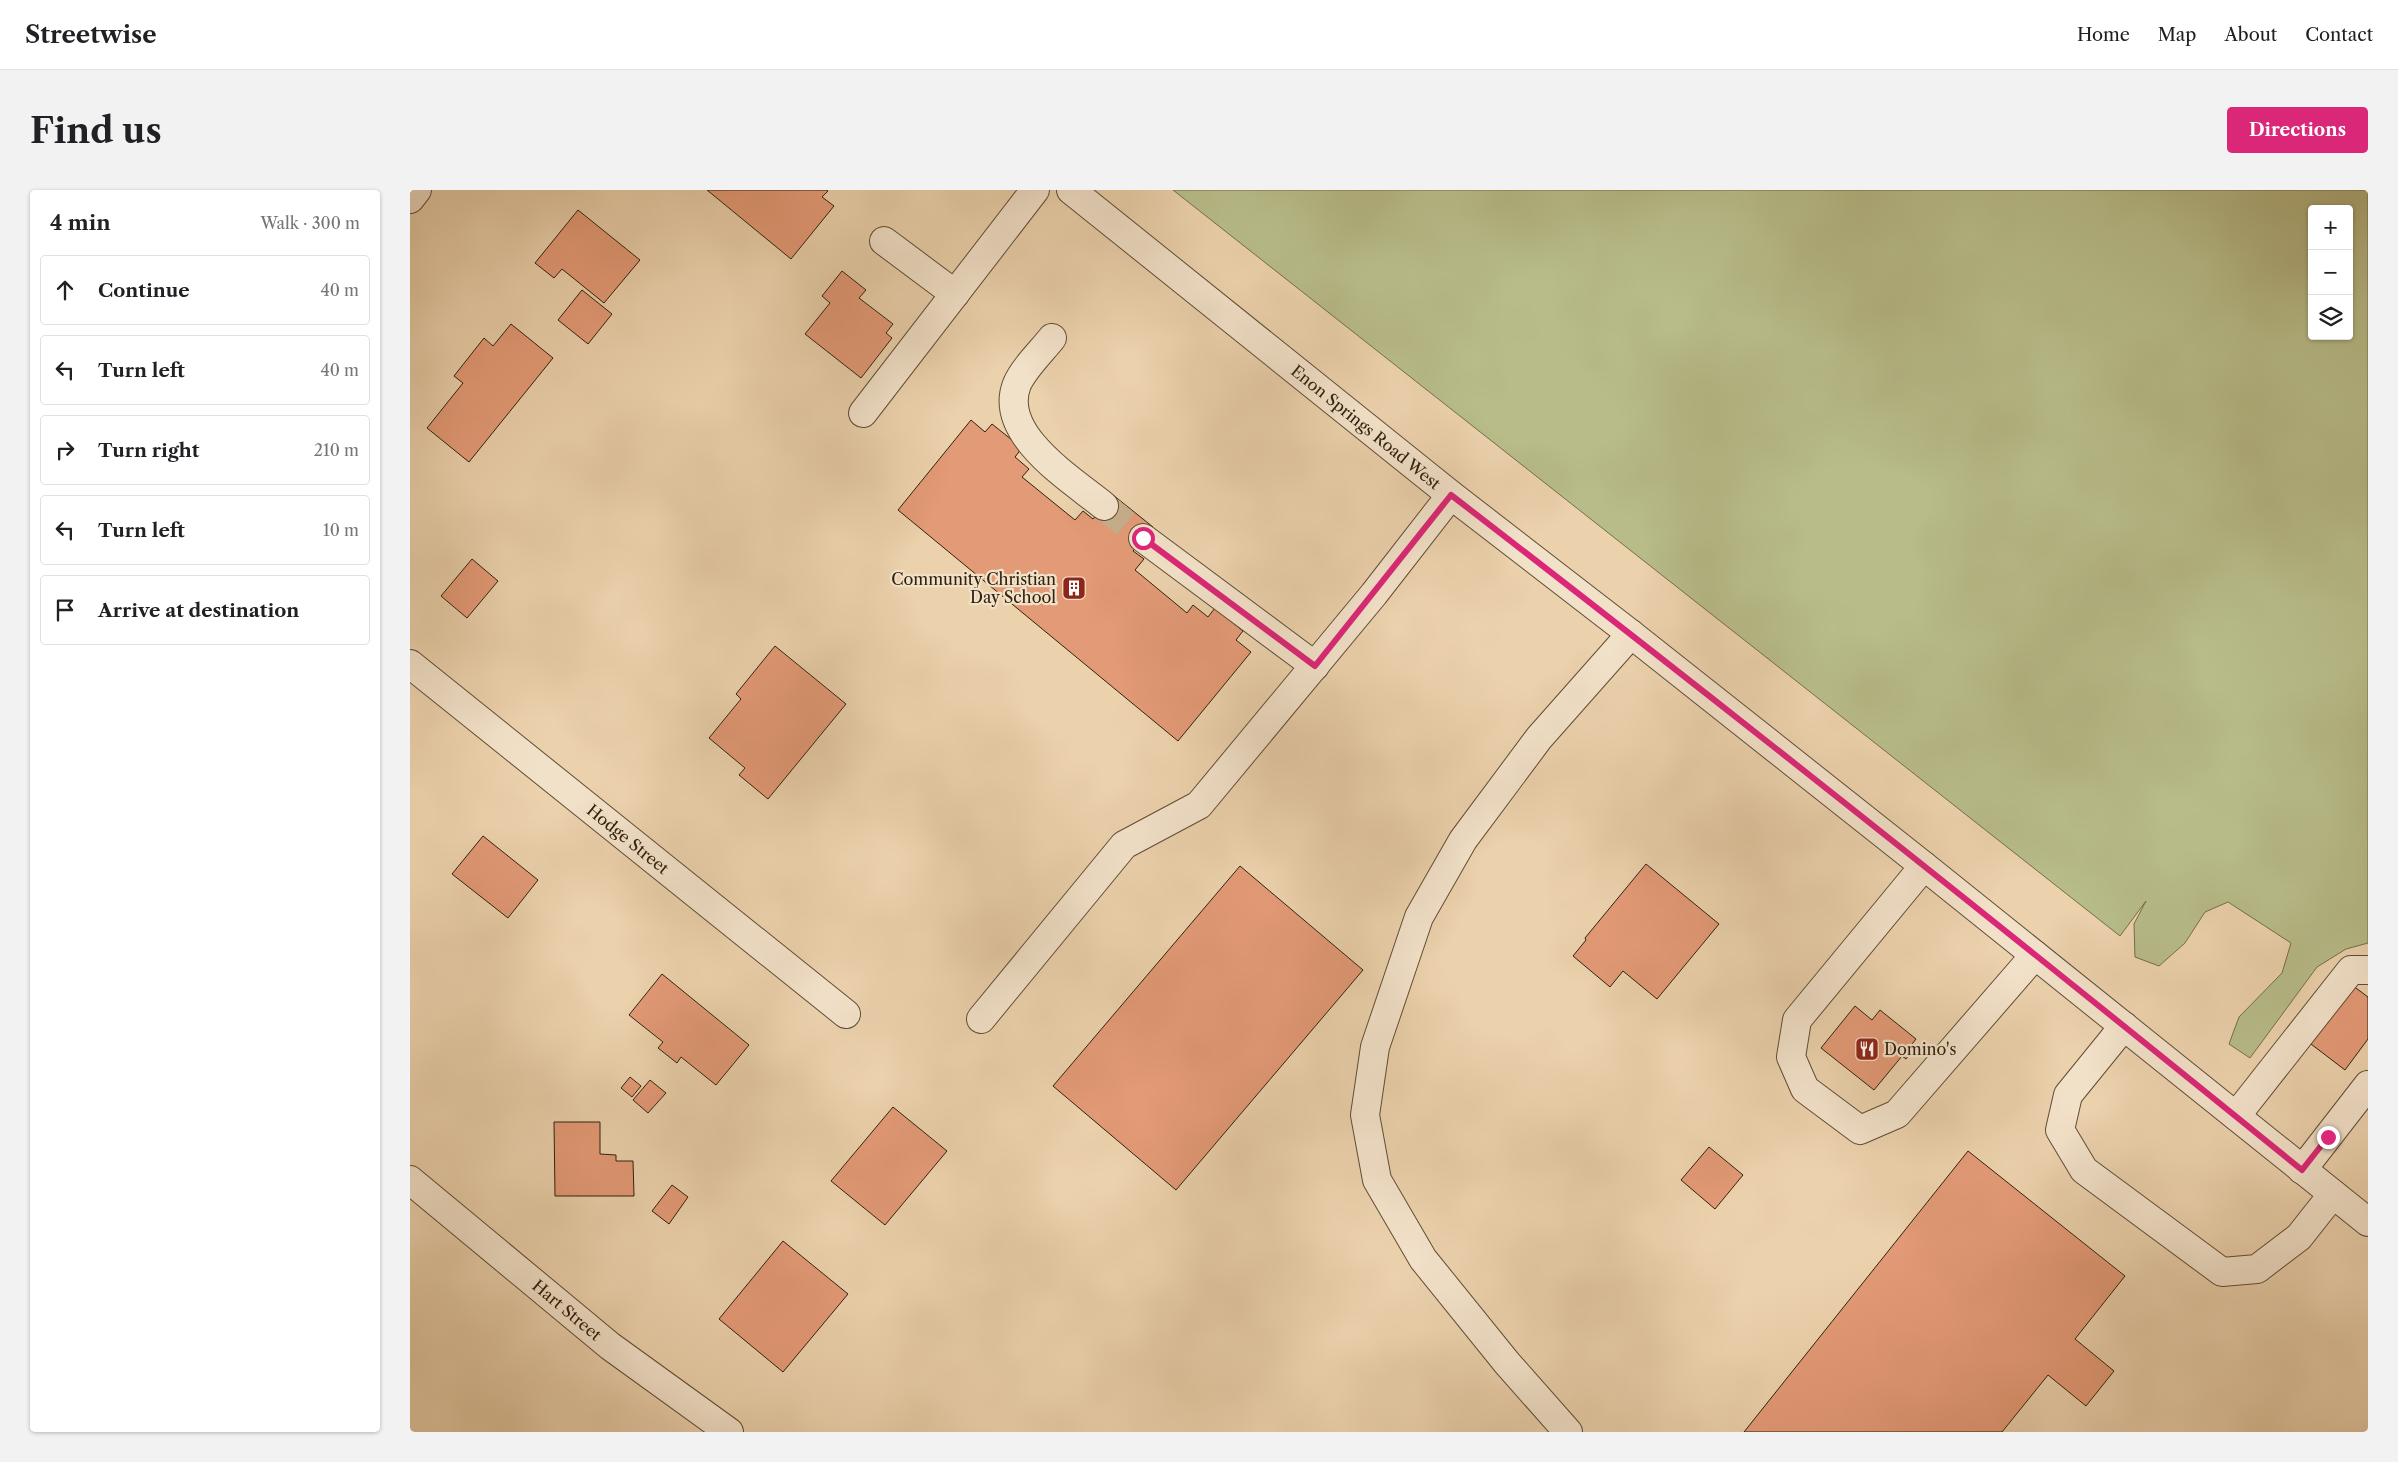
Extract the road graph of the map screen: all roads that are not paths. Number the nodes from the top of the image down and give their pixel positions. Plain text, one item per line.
1 (417, 190) edge
2 (1035, 190) edge
3 (1079, 192) edge
4 (410, 199) edge
5 (884, 241) dead end
6 (955, 294) junction
7 (1052, 338) dead end
8 (863, 413) dead end
9 (1451, 495) junction
10 (1104, 506) tunnel mouth
11 (1143, 538) tunnel mouth
12 (1631, 634) junction
13 (410, 664) edge
14 (1315, 666) junction
15 (1924, 866) junction
16 (2035, 955) junction
17 (2368, 970) edge
18 (846, 1014) dead end
19 (982, 1019) dead end
20 (2124, 1026) junction
21 (2368, 1085) edge
22 (2236, 1116) junction
23 (2302, 1170) junction
24 (410, 1180) edge
25 (2333, 1194) junction
26 (2368, 1222) edge
27 (730, 1432) edge
28 (1568, 1432) edge

1 - 4 street
2 - 6 street
3 - 9 street, Enon Springs Road West
5 - 6 street
6 - 8 street
7 - 10 street
9 - 12 street, Enon Springs Road West
9 - 14 street
11 - 14 street
12 - 15 street, Enon Springs Road West
12 - 28 street
13 - 18 street, Hodge Street
14 - 19 street
15 - 16 street, Enon Springs Road West
15 - 16 street
16 - 20 street, Enon Springs Road West
17 - 22 street
20 - 22 street, Enon Springs Road West
20 - 25 street
21 - 23 street
22 - 23 street, Enon Springs Road West
23 - 25 street, Enon Springs Road West
24 - 27 street, Hart Street
25 - 26 street, Enon Springs Road West

